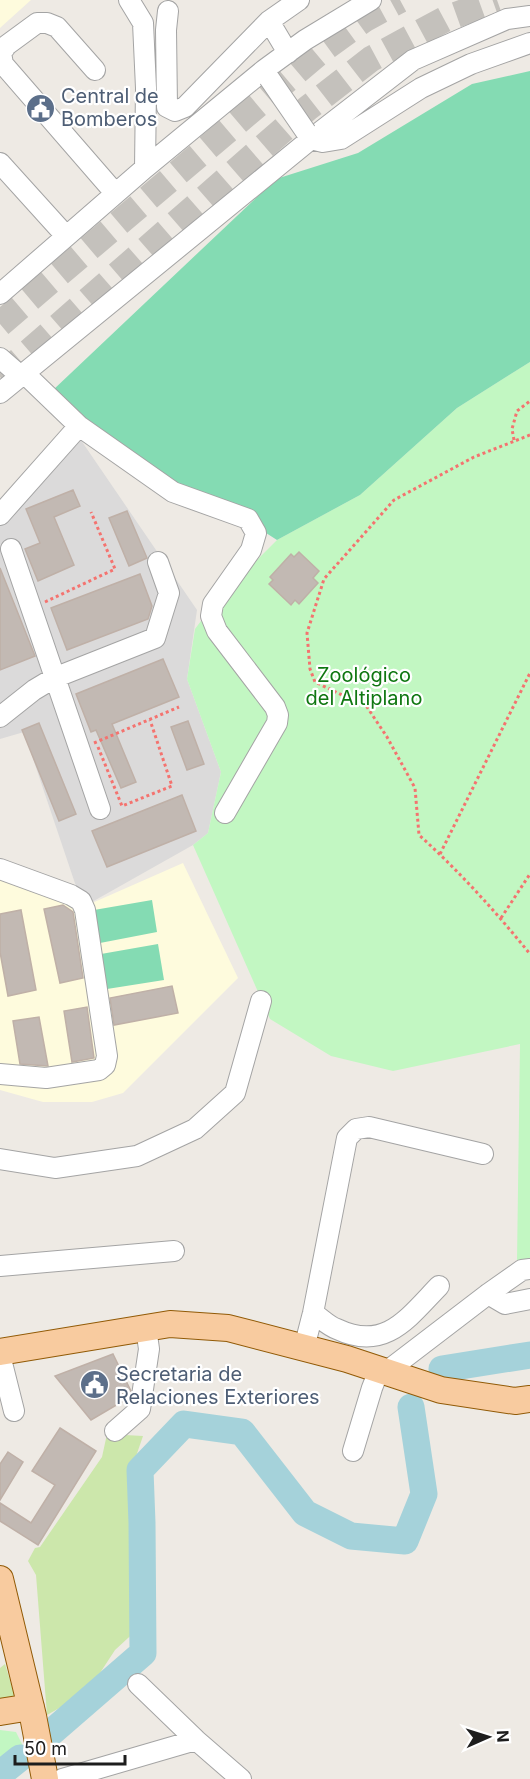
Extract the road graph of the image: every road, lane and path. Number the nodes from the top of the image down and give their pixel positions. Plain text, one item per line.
1 (129, 0) edge
2 (300, 0) edge
3 (371, 0) edge
4 (168, 11) dead end
5 (530, 16) edge
6 (269, 21) junction
7 (529, 43) edge
8 (288, 53) junction
9 (95, 70) dead end
10 (266, 74) junction
11 (309, 136) junction
12 (0, 163) edge
13 (145, 168) junction
14 (115, 193) junction
15 (66, 236) junction
16 (0, 294) edge
17 (0, 358) edge
18 (25, 374) junction
19 (0, 393) edge
20 (530, 401) edge
21 (79, 426) junction
22 (530, 435) edge
23 (514, 440) junction
24 (91, 512) dead end
25 (0, 515) edge
26 (11, 549) dead end
27 (158, 562) dead end
28 (33, 608) junction
29 (530, 673) edge
30 (54, 678) junction
31 (179, 707) dead end
32 (0, 717) edge
33 (150, 720) junction
34 (87, 745) junction
35 (100, 809) dead end
36 (225, 813) dead end
37 (440, 854) junction
38 (0, 869) edge
39 (530, 874) edge
40 (501, 919) junction
41 (530, 954) edge
42 (261, 1001) dead end
43 (0, 1074) edge
44 (483, 1154) dead end
45 (0, 1159) edge
46 (174, 1251) dead end
47 (0, 1266) edge
48 (530, 1269) edge
49 (439, 1286) dead end
50 (488, 1294) junction
51 (530, 1299) edge
52 (313, 1313) junction
53 (146, 1328) junction
54 (304, 1348) junction
55 (0, 1354) edge
56 (382, 1371) junction
57 (530, 1399) edge
58 (14, 1411) dead end
59 (115, 1431) dead end
60 (353, 1451) dead end
61 (0, 1579) edge
62 (7, 1648) edge
63 (138, 1684) dead end
64 (0, 1712) edge
65 (32, 1712) junction
66 (196, 1740) junction
67 (45, 1779) edge
68 (63, 1779) edge
69 (242, 1779) edge

1 - 13 street
2 - 6 street
3 - 8 street
4 - 6 street
5 - 11 street
6 - 8 street
7 - 11 street
8 - 10 street
9 - 14 street
10 - 11 street, bridge
10 - 13 street
11 - 18 street
12 - 15 street
13 - 14 street
14 - 15 street
15 - 16 street
17 - 18 street
18 - 19 street
18 - 21 street
20 - 23 path
21 - 25 street
21 - 36 street
22 - 23 path
23 - 37 path
24 - 28 path
26 - 28 street
27 - 30 street
28 - 30 street
29 - 37 path
30 - 32 street
30 - 34 street
31 - 33 path
33 - 34 path
33 - 34 path
34 - 35 street
37 - 40 path
38 - 43 street
39 - 40 path
40 - 41 path
42 - 45 street
44 - 52 street
46 - 47 street
48 - 50 street
49 - 52 street
50 - 51 street
50 - 56 street
52 - 54 street
53 - 54 main road
53 - 55 main road
53 - 59 street
54 - 56 main road
55 - 58 street
56 - 57 main road
56 - 60 street
61 - 62 main road
62 - 65 main road
63 - 66 street
64 - 65 main road
65 - 67 main road
66 - 68 street
66 - 69 street

